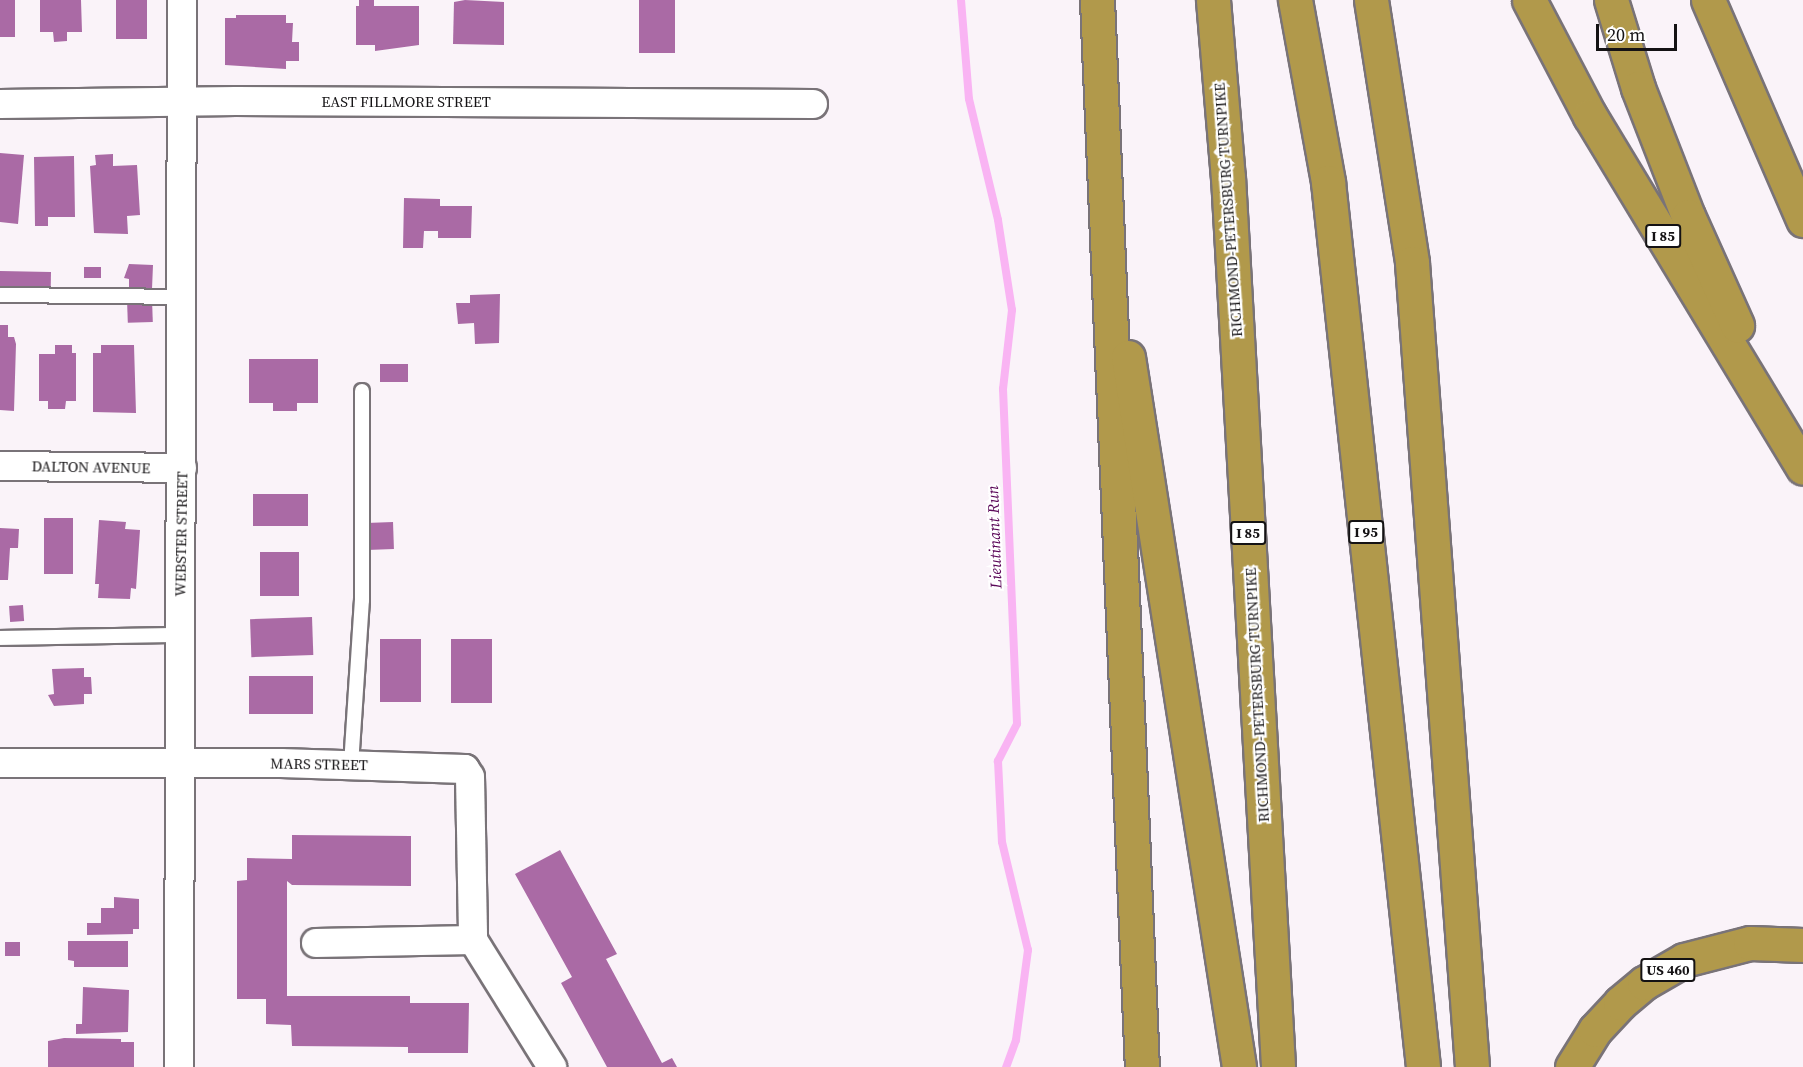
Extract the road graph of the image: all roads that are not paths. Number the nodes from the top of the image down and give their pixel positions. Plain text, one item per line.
1 (182, 0) edge
2 (1097, 0) edge
3 (1213, 0) edge
4 (1295, 0) edge
5 (1371, 0) edge
6 (1528, 0) edge
7 (1611, 0) edge
8 (1708, 0) edge
9 (182, 102) junction
10 (0, 104) edge
11 (813, 104) dead end
12 (1107, 215) junction
13 (1803, 220) edge
14 (0, 295) edge
15 (183, 297) junction
16 (362, 391) dead end
17 (1803, 462) edge
18 (0, 466) edge
19 (182, 468) junction
20 (1803, 468) edge
21 (180, 635) junction
22 (0, 638) edge
23 (179, 763) junction
24 (0, 764) edge
25 (351, 765) junction
26 (472, 940) junction
27 (316, 943) dead end
28 (1803, 945) edge
29 (178, 1067) edge
30 (552, 1067) edge
31 (1142, 1067) edge
32 (1239, 1067) edge
33 (1278, 1067) edge
34 (1423, 1067) edge
35 (1472, 1067) edge
36 (1572, 1067) edge

1 - 9 street, WEBSTER STREET
2 - 12 highway
3 - 33 highway, RICHMOND-PETERSBURG TURNPIKE / I 85
4 - 34 highway, I 95
5 - 35 highway
6 - 20 highway, I 85
7 - 17 highway
8 - 13 highway
9 - 10 street, EAST FILLMORE STREET
9 - 11 street, EAST FILLMORE STREET
9 - 15 street, WEBSTER STREET
12 - 31 highway
12 - 32 highway
14 - 15 lane
15 - 19 street, WEBSTER STREET
16 - 25 lane
18 - 19 street, DALTON AVENUE
19 - 21 street, WEBSTER STREET
21 - 22 lane
21 - 23 street, WEBSTER STREET
23 - 24 street, MARS STREET
23 - 25 street, MARS STREET
23 - 29 street, WEBSTER STREET
25 - 26 street, MARS STREET
26 - 27 street
26 - 30 street
28 - 36 highway, US 460

